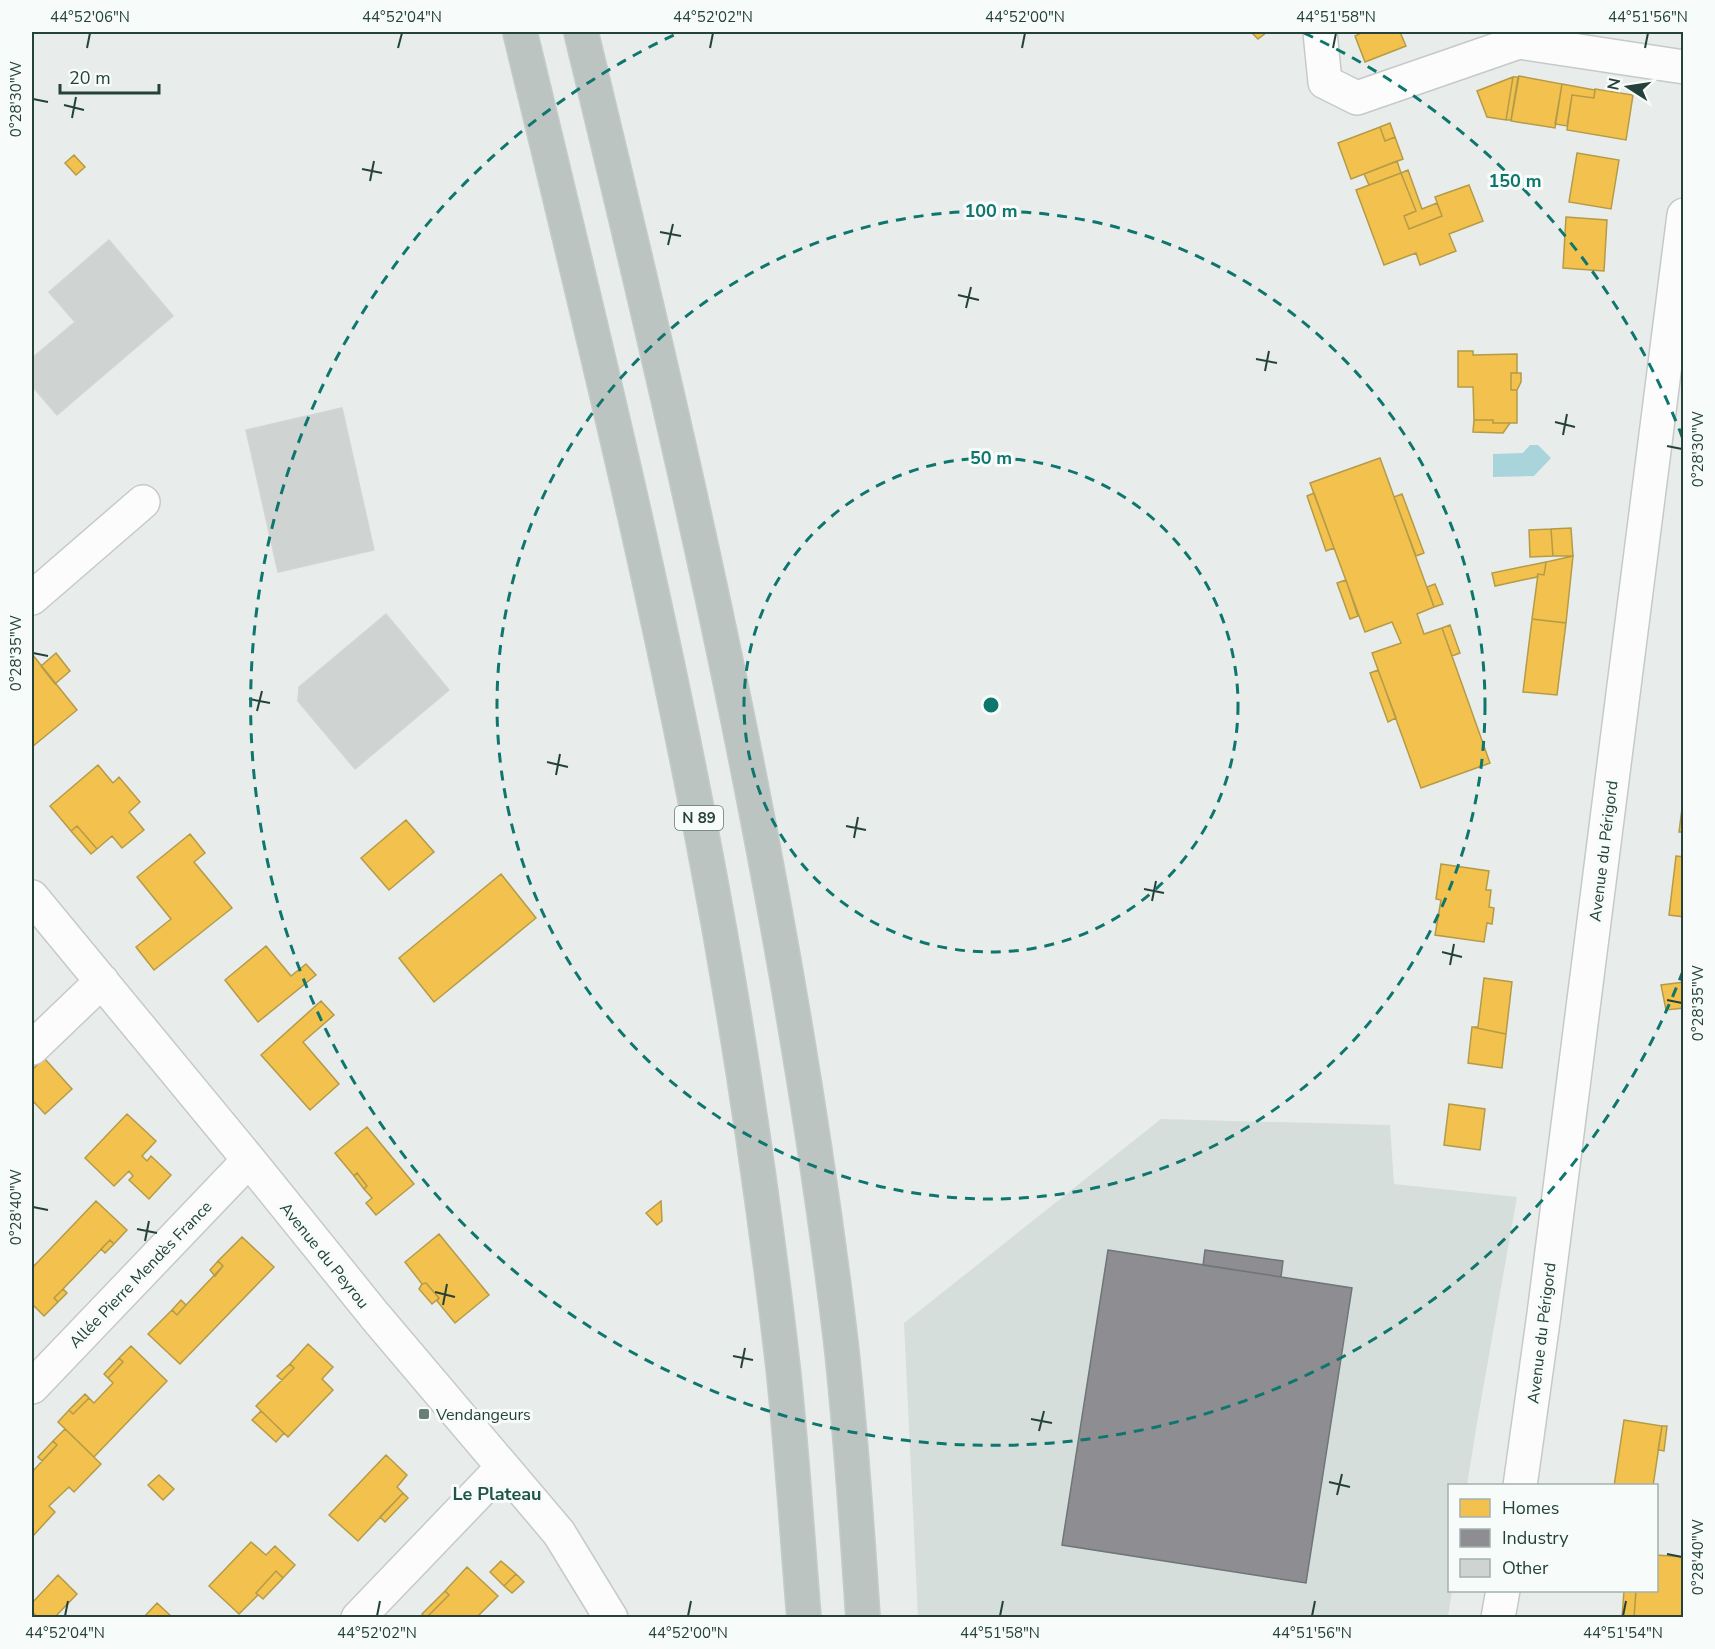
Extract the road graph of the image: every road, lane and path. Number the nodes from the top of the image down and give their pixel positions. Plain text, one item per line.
1 (520, 32) edge
2 (581, 32) edge
3 (1320, 32) edge
4 (1683, 67) edge
5 (1683, 226) edge
6 (143, 502) dead end
7 (32, 598) edge
8 (37, 915) edge
9 (102, 981) junction
10 (32, 1048) edge
11 (249, 1160) junction
12 (32, 1387) edge
13 (502, 1468) junction
14 (1520, 1484) edge
15 (1503, 1592) edge
16 (358, 1617) edge
17 (610, 1617) edge
18 (804, 1617) edge
19 (863, 1617) edge
20 (1498, 1617) edge

1 - 18 highway, N 89
2 - 19 highway
3 - 4 street
5 - 14 street, Avenue du Périgord
6 - 7 street
8 - 9 street, Avenue du Peyrou
9 - 10 street
9 - 11 street, Avenue du Peyrou
11 - 12 street, Allée Pierre Mendès France
11 - 13 street, Avenue du Peyrou
13 - 16 street
13 - 17 street, Avenue du Peyrou
15 - 20 street

